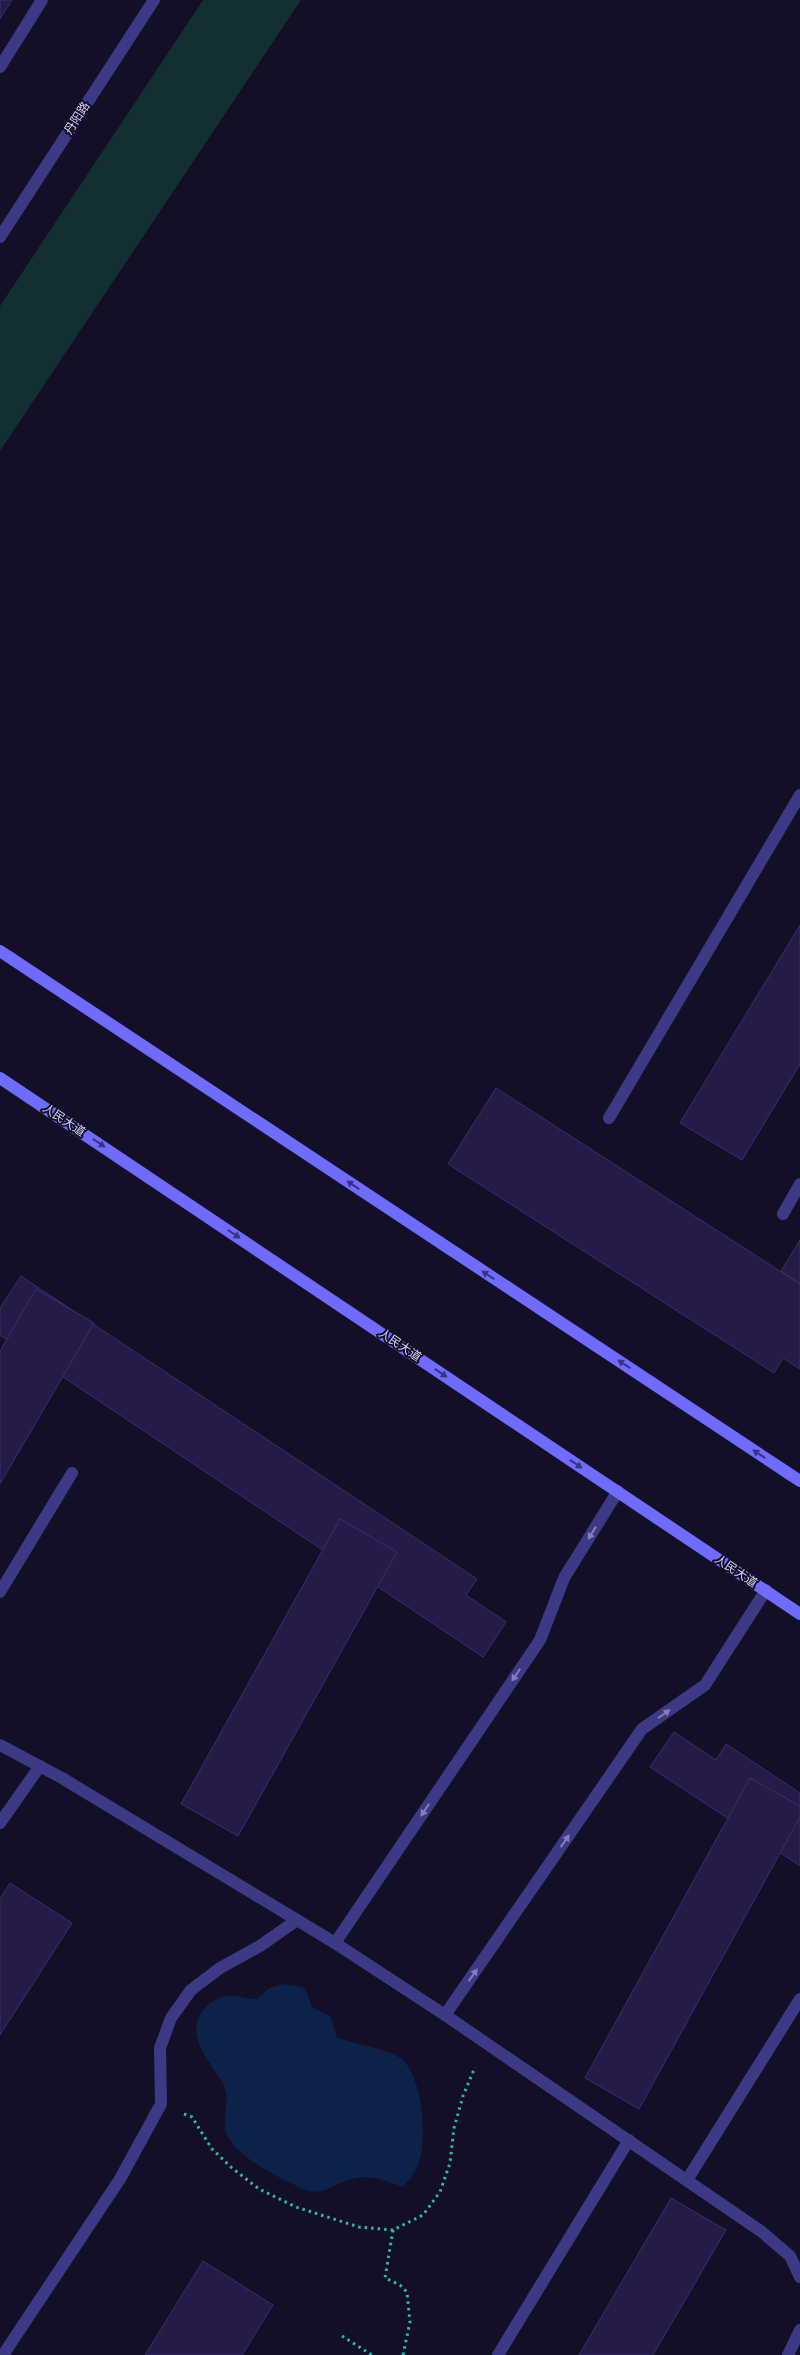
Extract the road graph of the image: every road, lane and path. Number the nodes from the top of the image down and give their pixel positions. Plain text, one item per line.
1 (42, 0) edge
2 (154, 0) edge
3 (0, 67) edge
4 (0, 237) edge
5 (800, 795) edge
6 (0, 950) edge
7 (0, 1078) edge
8 (609, 1118) dead end
9 (800, 1184) edge
10 (783, 1214) dead end
11 (72, 1473) dead end
12 (800, 1481) edge
13 (618, 1491) junction
14 (766, 1590) junction
15 (0, 1592) edge
16 (800, 1614) edge
17 (0, 1745) edge
18 (40, 1766) junction
19 (0, 1823) edge
20 (297, 1920) junction
21 (335, 1943) junction
22 (800, 1999) edge
23 (446, 2015) junction
24 (485, 2042) junction
25 (161, 2104) junction
26 (629, 2140) junction
27 (687, 2180) junction
28 (393, 2230) junction
29 (800, 2277) edge
30 (800, 2330) edge
31 (342, 2336) dead end
32 (3, 2355) edge
33 (372, 2355) edge
34 (403, 2355) edge
35 (498, 2355) edge
36 (788, 2355) edge

1 - 3 street
2 - 4 street, 丹阳路
5 - 8 street
12 -> 6 main road
7 -> 13 main road, 人民大道
9 - 10 street
11 - 15 street
13 - 14 main road, 人民大道
13 -> 21 street
14 - 16 main road, 人民大道
23 -> 14 street
17 - 18 street
18 - 19 street
18 - 20 street
20 - 21 street
20 - 25 street
21 - 23 street
22 - 27 street
23 - 24 street
24 - 26 street
24 - 28 path
25 - 28 path
25 - 32 street
26 - 27 street
26 - 35 street
27 - 29 street
28 - 34 path
30 - 36 street
31 - 33 path

